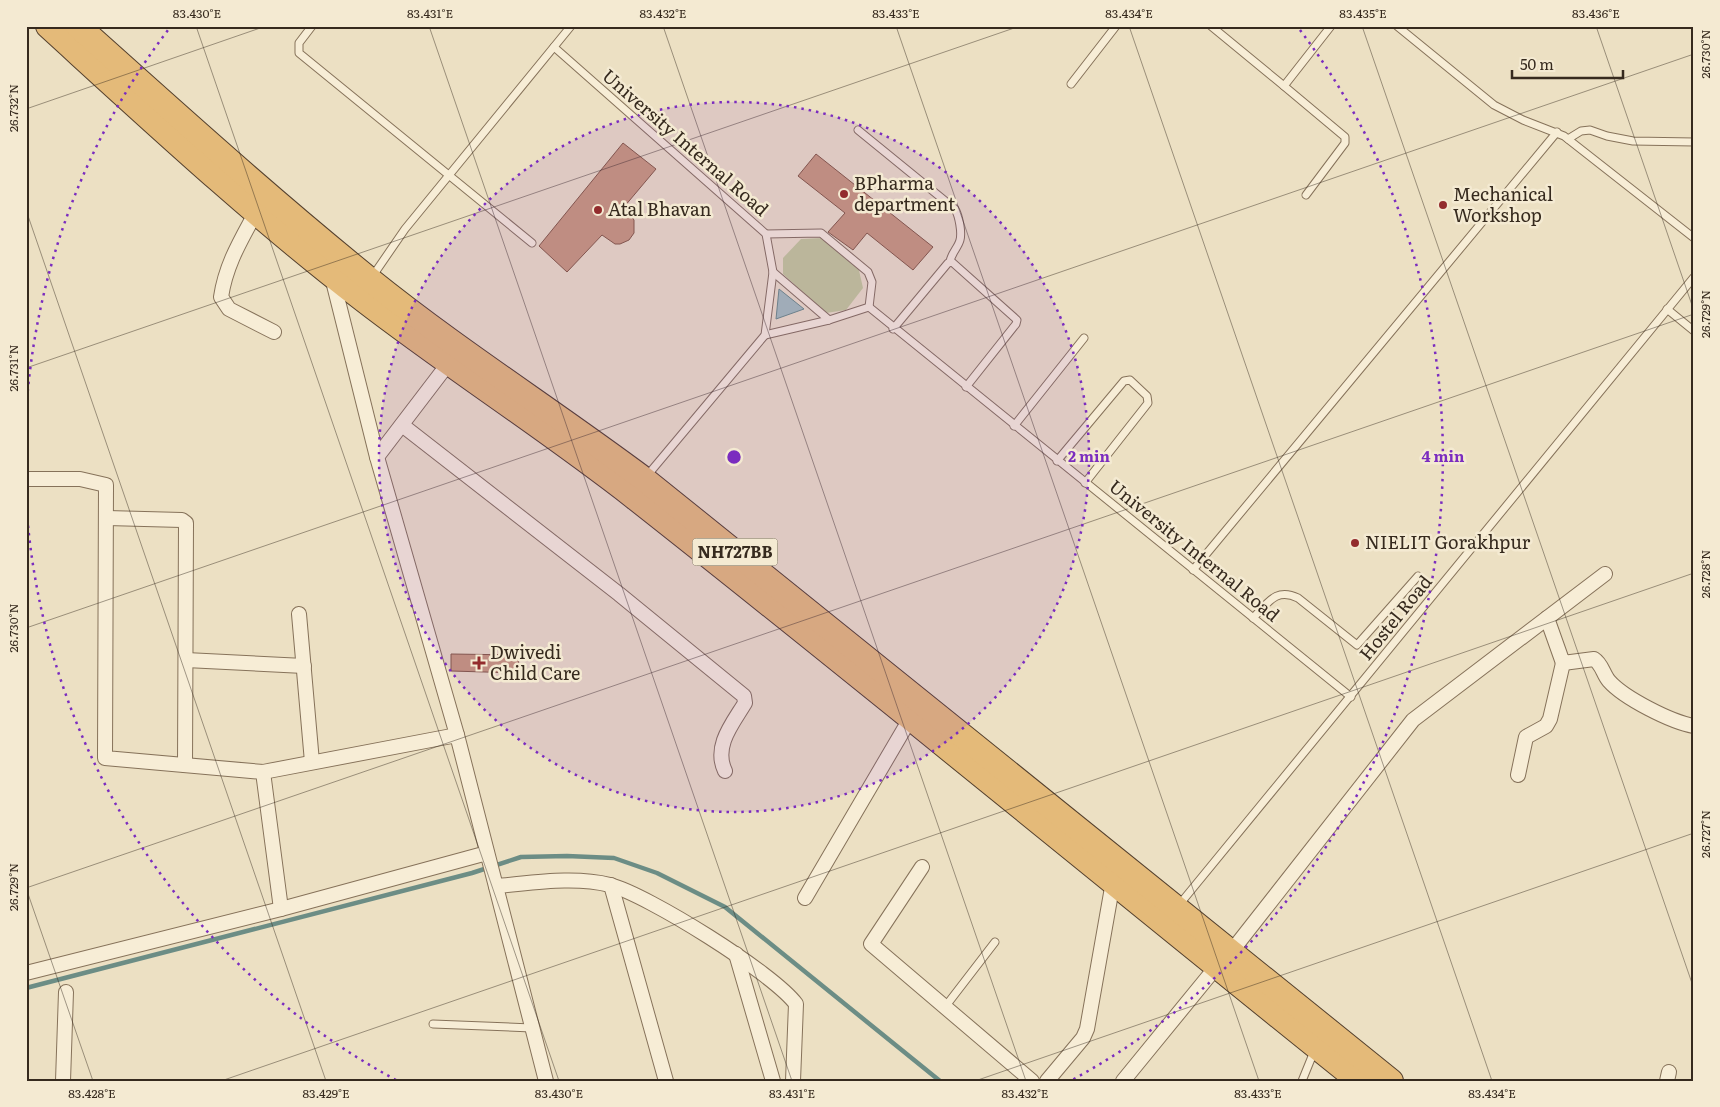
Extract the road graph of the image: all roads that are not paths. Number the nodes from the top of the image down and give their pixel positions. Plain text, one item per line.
1 (48, 26) edge
2 (78, 26) edge
3 (312, 26) edge
4 (571, 26) edge
5 (1116, 26) edge
6 (1211, 26) edge
7 (1331, 26) edge
8 (1397, 26) edge
9 (554, 47) junction
10 (1071, 84) dead end
11 (1284, 86) junction
12 (858, 130) dead end
13 (1556, 132) junction
14 (1568, 139) junction
15 (1694, 142) edge
16 (448, 177) junction
17 (1306, 195) dead end
18 (256, 212) junction
19 (766, 234) junction
20 (1694, 238) edge
21 (532, 244) dead end
22 (334, 262) junction
23 (950, 262) junction
24 (773, 272) junction
25 (1694, 277) edge
26 (370, 280) junction
27 (869, 308) junction
28 (1667, 310) junction
29 (829, 320) junction
30 (893, 329) junction
31 (1694, 331) edge
32 (274, 332) dead end
33 (765, 335) junction
34 (1084, 338) dead end
35 (448, 364) junction
36 (966, 388) junction
37 (402, 425) junction
38 (1014, 426) junction
39 (376, 457) junction
40 (1057, 460) junction
41 (26, 479) edge
42 (1085, 483) junction
43 (638, 487) junction
44 (107, 518) junction
45 (1193, 570) junction
46 (1605, 574) dead end
47 (1418, 576) dead end
48 (299, 614) dead end
49 (1253, 618) junction
50 (1547, 618) junction
51 (186, 660) junction
52 (1563, 663) junction
53 (304, 666) junction
54 (1351, 696) junction
55 (910, 719) junction
56 (1694, 726) edge
57 (457, 735) junction
58 (312, 762) junction
59 (185, 765) junction
60 (726, 771) dead end
61 (263, 772) junction
62 (1518, 776) dead end
63 (488, 855) junction
64 (922, 867) dead end
65 (494, 880) junction
66 (1113, 882) junction
67 (611, 885) junction
68 (805, 898) dead end
69 (281, 909) junction
70 (1171, 916) junction
71 (995, 942) dead end
72 (736, 954) junction
73 (1224, 959) junction
74 (26, 973) edge
75 (66, 992) dead end
76 (945, 1007) junction
77 (432, 1024) dead end
78 (532, 1028) junction
79 (1316, 1046) junction
80 (63, 1081) edge
81 (546, 1081) edge
82 (666, 1081) edge
83 (773, 1081) edge
84 (793, 1081) edge
85 (1032, 1081) edge
86 (1048, 1081) edge
87 (1123, 1081) edge
88 (1302, 1081) edge
89 (1359, 1081) edge
90 (1391, 1081) edge

1 - 18 highway, NH727BB
2 - 22 highway, NH727BB
3 - 16 lane
4 - 9 lane
5 - 10 lane
6 - 11 lane
7 - 11 lane
8 - 13 lane
9 - 16 lane
9 - 19 lane, University Internal Road
11 - 17 lane
12 - 23 lane
13 - 14 lane
13 - 45 lane
14 - 15 lane
14 - 20 lane
16 - 21 lane
16 - 26 lane
18 - 22 highway, NH727BB
18 - 32 street
19 - 24 lane, University Internal Road
19 - 27 lane
22 - 26 highway, NH727BB
22 - 35 highway, NH727BB
22 - 39 street
23 - 30 lane
23 - 36 lane
24 - 29 lane
24 - 33 lane, University Internal Road
25 - 28 lane, Hostel Road
26 - 43 highway, NH727BB
27 - 29 lane
27 - 30 lane, University Internal Road
28 - 31 lane
28 - 54 lane, Hostel Road
29 - 33 lane
30 - 36 lane, University Internal Road
33 - 43 lane
34 - 38 lane
35 - 37 street
35 - 43 highway, NH727BB
36 - 38 lane, University Internal Road
37 - 39 street
37 - 60 street
38 - 40 lane, University Internal Road
39 - 57 street
40 - 42 lane, University Internal Road
40 - 42 lane
41 - 44 street
42 - 45 lane, University Internal Road
43 - 55 highway, NH727BB
43 - 70 highway, NH727BB
44 - 51 street
44 - 59 street
45 - 49 lane, University Internal Road
46 - 50 street
47 - 49 lane
48 - 53 street
49 - 54 lane, University Internal Road
50 - 52 street
50 - 73 street
51 - 53 street
51 - 59 street
52 - 56 street
52 - 62 street
53 - 58 street
54 - 70 lane, Hostel Road
55 - 66 highway, NH727BB
55 - 68 street
57 - 58 street
57 - 63 street
58 - 61 street
59 - 61 street
61 - 69 street
63 - 65 street
63 - 69 street
64 - 76 street
65 - 67 street
65 - 78 street
66 - 70 highway, NH727BB
66 - 86 street
67 - 72 street
67 - 82 street
69 - 74 street
70 - 73 highway, NH727BB
71 - 76 lane
72 - 83 street
72 - 84 street
73 - 79 highway, NH727BB
73 - 87 street
73 - 90 highway, NH727BB
75 - 80 street
76 - 85 street
77 - 78 lane
78 - 81 street
79 - 88 lane
79 - 89 highway, NH727BB

